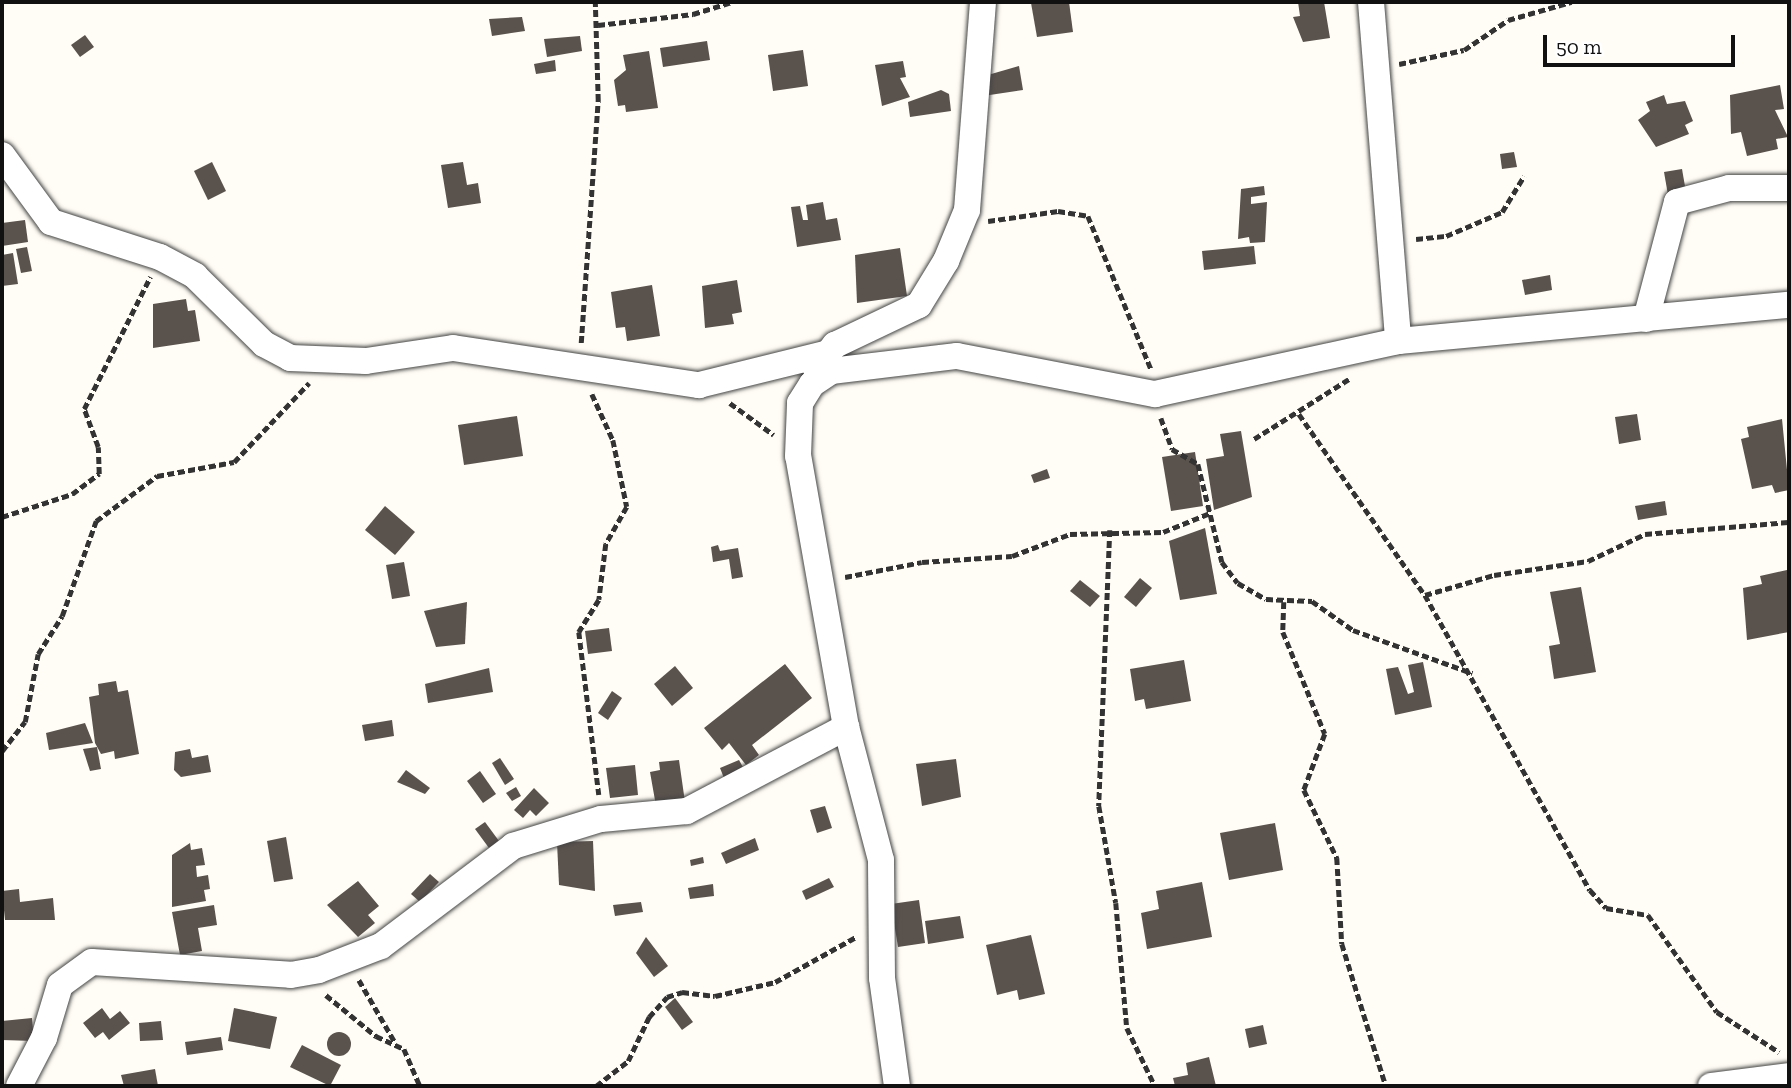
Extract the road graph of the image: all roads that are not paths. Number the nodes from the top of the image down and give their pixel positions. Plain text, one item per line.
1 (984, 2) edge
2 (1371, 2) edge
3 (2, 155) edge
4 (1789, 188) edge
5 (1789, 304) edge
6 (1646, 319) junction
7 (1389, 345) junction
8 (824, 354) junction
9 (812, 384) junction
10 (846, 727) junction
11 (1789, 1076) edge
12 (19, 1086) edge
13 (897, 1086) edge
14 (1711, 1086) edge

1 - 8 street
2 - 7 street
3 - 8 street
4 - 6 street
5 - 6 street
6 - 7 street
7 - 9 street
8 - 9 street
9 - 10 street
10 - 12 street
10 - 13 street
11 - 14 street

